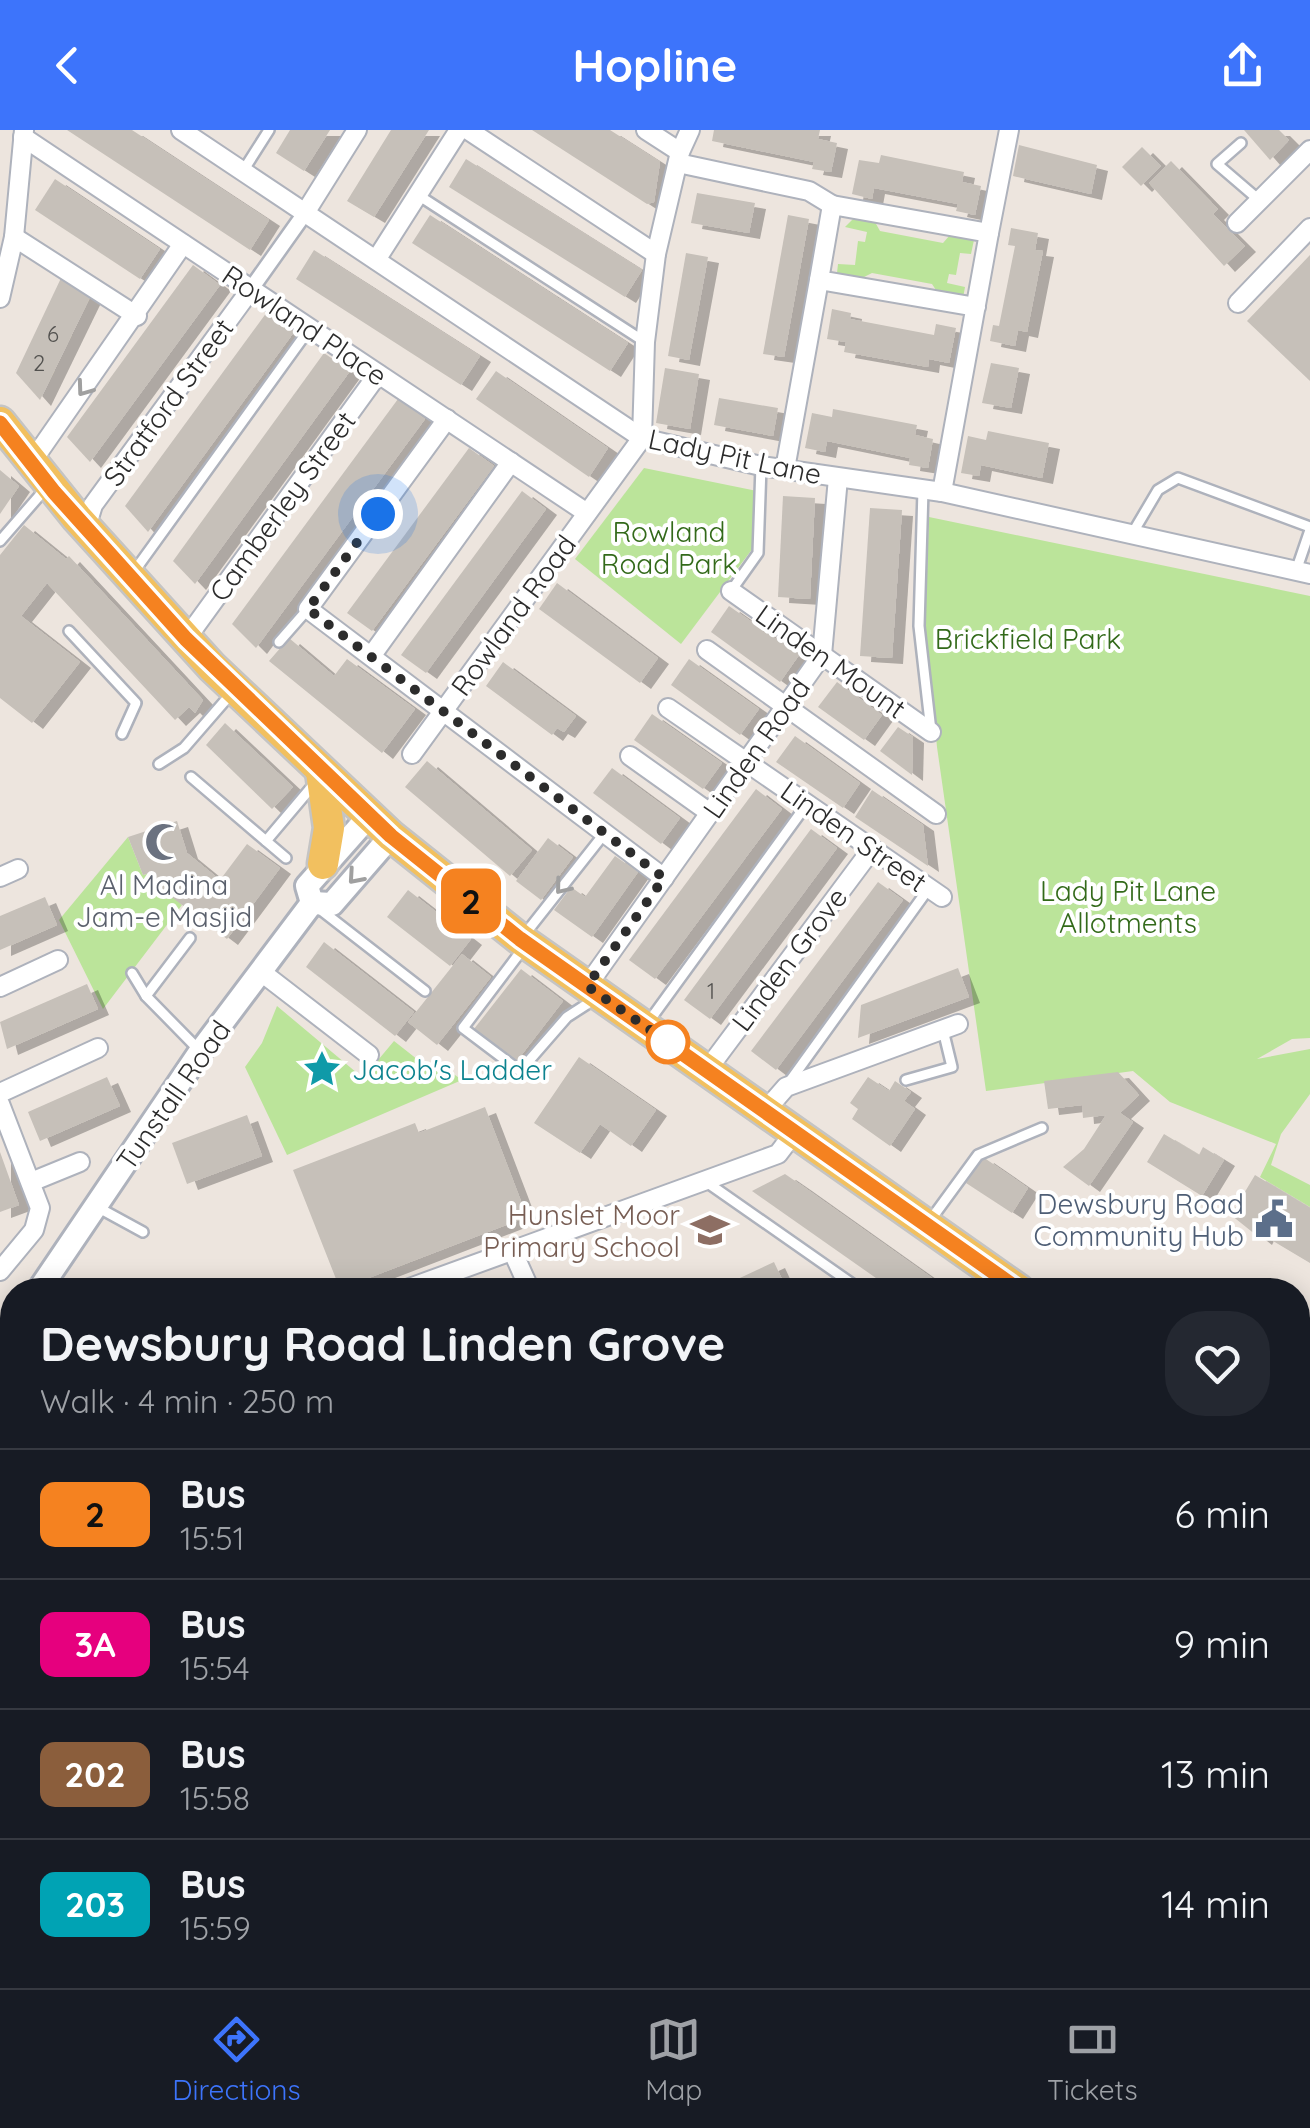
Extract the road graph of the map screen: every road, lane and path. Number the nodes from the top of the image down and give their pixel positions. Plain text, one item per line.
1 (181, 130) edge
2 (269, 130) edge
3 (357, 130) edge
4 (460, 130) edge
5 (468, 130) edge
6 (646, 130) edge
7 (690, 130) edge
8 (1009, 130) edge
9 (24, 133) edge
10 (1241, 143) dead end
11 (1310, 150) edge
12 (679, 157) junction
13 (243, 172) junction
14 (418, 194) junction
15 (1258, 200) junction
16 (832, 205) junction
17 (306, 213) junction
18 (1237, 223) dead end
19 (1310, 228) edge
20 (989, 232) junction
21 (14, 237) junction
22 (183, 244) junction
23 (656, 254) junction
24 (376, 260) junction
25 (818, 280) junction
26 (250, 288) junction
27 (0, 298) edge
28 (1238, 303) dead end
29 (976, 307) junction
30 (137, 316) junction
31 (310, 328) junction
32 (645, 342) junction
33 (378, 374) junction
34 (446, 420) junction
35 (0, 422) edge
36 (642, 438) junction
37 (511, 462) junction
38 (761, 466) junction
39 (785, 469) junction
40 (40, 474) junction
41 (838, 478) junction
42 (932, 491) junction
43 (587, 513) junction
44 (91, 514) junction
45 (1310, 528) edge
46 (1132, 534) junction
47 (0, 541) edge
48 (139, 565) junction
49 (1303, 572) edge
50 (730, 591) joint
51 (308, 609) junction
52 (69, 631) dead end
53 (186, 639) junction
54 (279, 642) dead end
55 (707, 650) dead end
56 (372, 655) junction
57 (822, 655) junction
58 (236, 689) junction
59 (786, 706) junction
60 (668, 708) dead end
61 (444, 710) junction
62 (931, 732) joint
63 (122, 734) dead end
64 (412, 754) dead end
65 (630, 756) dead end
66 (746, 762) junction
67 (159, 764) dead end
68 (321, 772) junction
69 (191, 777) dead end
70 (807, 804) junction
71 (710, 813) junction
72 (936, 814) dead end
73 (380, 826) junction
74 (604, 834) junction
75 (266, 840) junction
76 (872, 848) junction
77 (286, 858) dead end
78 (323, 864) junction
79 (664, 878) junction
80 (936, 892) joint
81 (312, 903) junction
82 (190, 938) dead end
83 (524, 941) junction
84 (58, 960) dead end
85 (260, 972) junction
86 (132, 974) dead end
87 (0, 986) edge
88 (594, 991) junction
89 (426, 992) dead end
90 (146, 996) junction
91 (646, 1026) junction
92 (950, 1027) joint
93 (98, 1048) dead end
94 (200, 1052) junction
95 (369, 1055) dead end
96 (707, 1070) junction
97 (906, 1080) dead end
98 (786, 1087) junction
99 (0, 1093) edge
100 (0, 1104) edge
101 (764, 1111) junction
102 (1042, 1128) dead end
103 (794, 1132) junction
104 (80, 1162) dead end
105 (705, 1181) junction
106 (32, 1182) junction
107 (96, 1207) junction
108 (926, 1226) junction
109 (143, 1232) dead end
110 (512, 1250) junction
111 (0, 1271) edge
112 (47, 1278) edge
113 (439, 1278) edge
114 (525, 1278) edge
115 (844, 1278) edge
116 (1002, 1278) edge

1 - 13 street, Lady Pit Lane
2 - 13 lane
3 - 17 street, Stratford Street
4 - 14 street
5 - 23 street
6 - 12 street
7 - 12 street
8 - 20 street
9 - 21 street
9 - 22 street, Rowland Place
10 - 15 lane
11 - 15 street
12 - 16 street
12 - 23 street
13 - 17 street, Lady Pit Lane
14 - 24 street
14 - 32 lane
15 - 18 street
16 - 20 street
16 - 25 street
17 - 24 street, Lady Pit Lane
17 - 26 street, Stratford Street
19 - 28 street
20 - 29 street
21 - 27 street
21 - 30 street
22 - 26 street, Rowland Place
22 - 30 street
23 - 32 street
24 - 36 street, Lady Pit Lane
25 - 29 street
25 - 39 street
26 - 31 street, Rowland Place
26 - 44 street, Stratford Street
29 - 42 street
30 -> 40 street
31 - 33 street, Rowland Place
31 - 48 lane
32 - 36 street
33 - 34 street, Rowland Place
33 - 53 street, Camberley Street
34 - 37 street, Rowland Place
34 - 51 street
35 - 40 main road
36 - 38 street, Lady Pit Lane
36 - 43 street, Rowland Road
37 - 43 street, Rowland Place
37 - 56 street
38 - 39 street, Lady Pit Lane
38 - 50 lane
39 - 41 street, Lady Pit Lane
40 - 44 main road
40 - 47 lane
41 - 42 street, Lady Pit Lane
41 - 57 street, Linden Road
42 - 46 street, Lady Pit Lane
42 - 62 lane
43 - 61 street, Rowland Road
44 - 48 main road
45 - 46 lane
45 - 49 lane
46 - 49 street, Lady Pit Lane
48 - 53 main road
50 - 57 street, Linden Mount
51 - 54 lane
51 - 56 street
52 - 63 lane
53 - 58 main road
55 - 59 street
56 - 61 street
57 - 59 street, Linden Road
57 - 62 street, Linden Mount
58 - 67 lane
58 - 68 main road
59 - 66 street, Linden Road
59 - 72 street
60 - 66 street, Linden Street
61 - 64 street, Rowland Road
61 - 74 street
65 - 71 street
66 - 70 street, Linden Street
66 - 71 street, Linden Road
68 - 73 main road
68 - 75 lane
68 - 78 main road
69 - 75 lane
70 - 76 street, Linden Street
70 - 91 lane
71 - 79 street, Linden Road
73 - 78 street, Tunstall Road
73 -> 81 street, Tunstall Road
73 - 83 main road
74 - 79 street
74 -> 83 lane
75 - 77 lane
76 - 80 street, Linden Street
76 - 96 street, Linden Grove
78 - 81 street, Tunstall Road
79 - 88 street, Linden Road
80 - 98 lane
81 - 85 street, Tunstall Road
81 - 89 lane
82 - 90 lane
83 - 88 main road
83 - 88 lane
84 - 87 street
85 - 94 street, Tunstall Road
85 - 95 street
86 - 90 lane
88 - 91 main road
90 - 94 lane
91 - 96 main road
92 - 97 lane
92 - 98 street
93 - 99 street
94 - 107 street, Tunstall Road
96 - 101 main road
98 - 101 street
100 - 106 street
101 - 103 main road
102 - 108 lane
103 - 105 street
103 - 108 main road
104 - 106 street, Tunstall Road
105 - 110 street
105 - 115 lane
106 - 111 street
107 - 109 lane
107 - 112 street, Tunstall Road
108 - 116 main road
110 - 113 street
110 - 114 street

